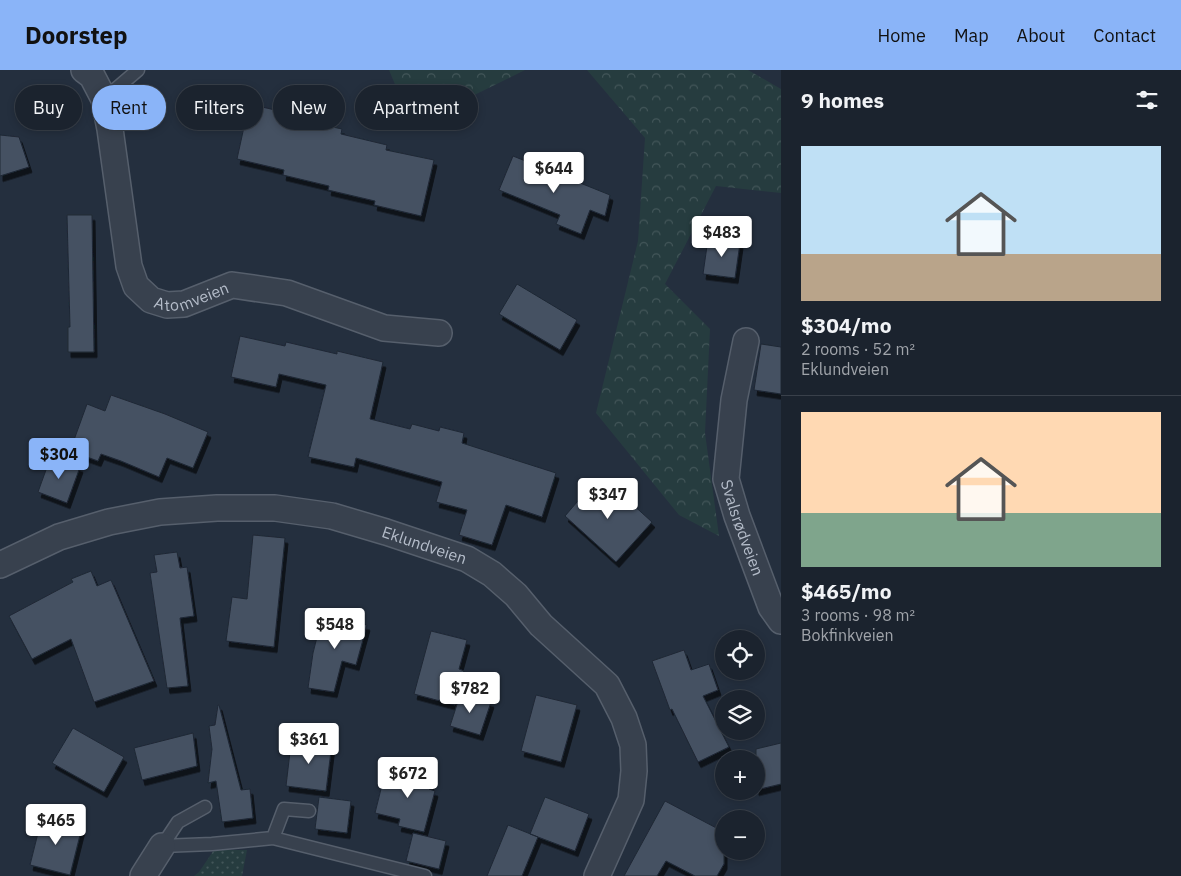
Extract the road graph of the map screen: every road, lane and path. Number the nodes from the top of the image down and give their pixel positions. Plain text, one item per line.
1 (84, 70) edge
2 (138, 70) edge
3 (97, 85) edge
4 (120, 85) edge
5 (110, 130) edge
6 (439, 333) dead end
7 (746, 341) dead end
8 (0, 565) edge
9 (781, 621) edge
10 (205, 808) dead end
11 (309, 811) dead end
12 (273, 838) junction
13 (162, 846) junction
14 (143, 876) edge
15 (425, 876) edge
16 (598, 876) edge

1 - 3 street, Atomveien
2 - 4 lane
5 - 6 street, Atomveien
7 - 9 street, Svalsrødveien
8 - 16 street, Eklundveien
10 - 13 lane
11 - 12 lane
12 - 13 lane
12 - 15 lane
13 - 14 street

